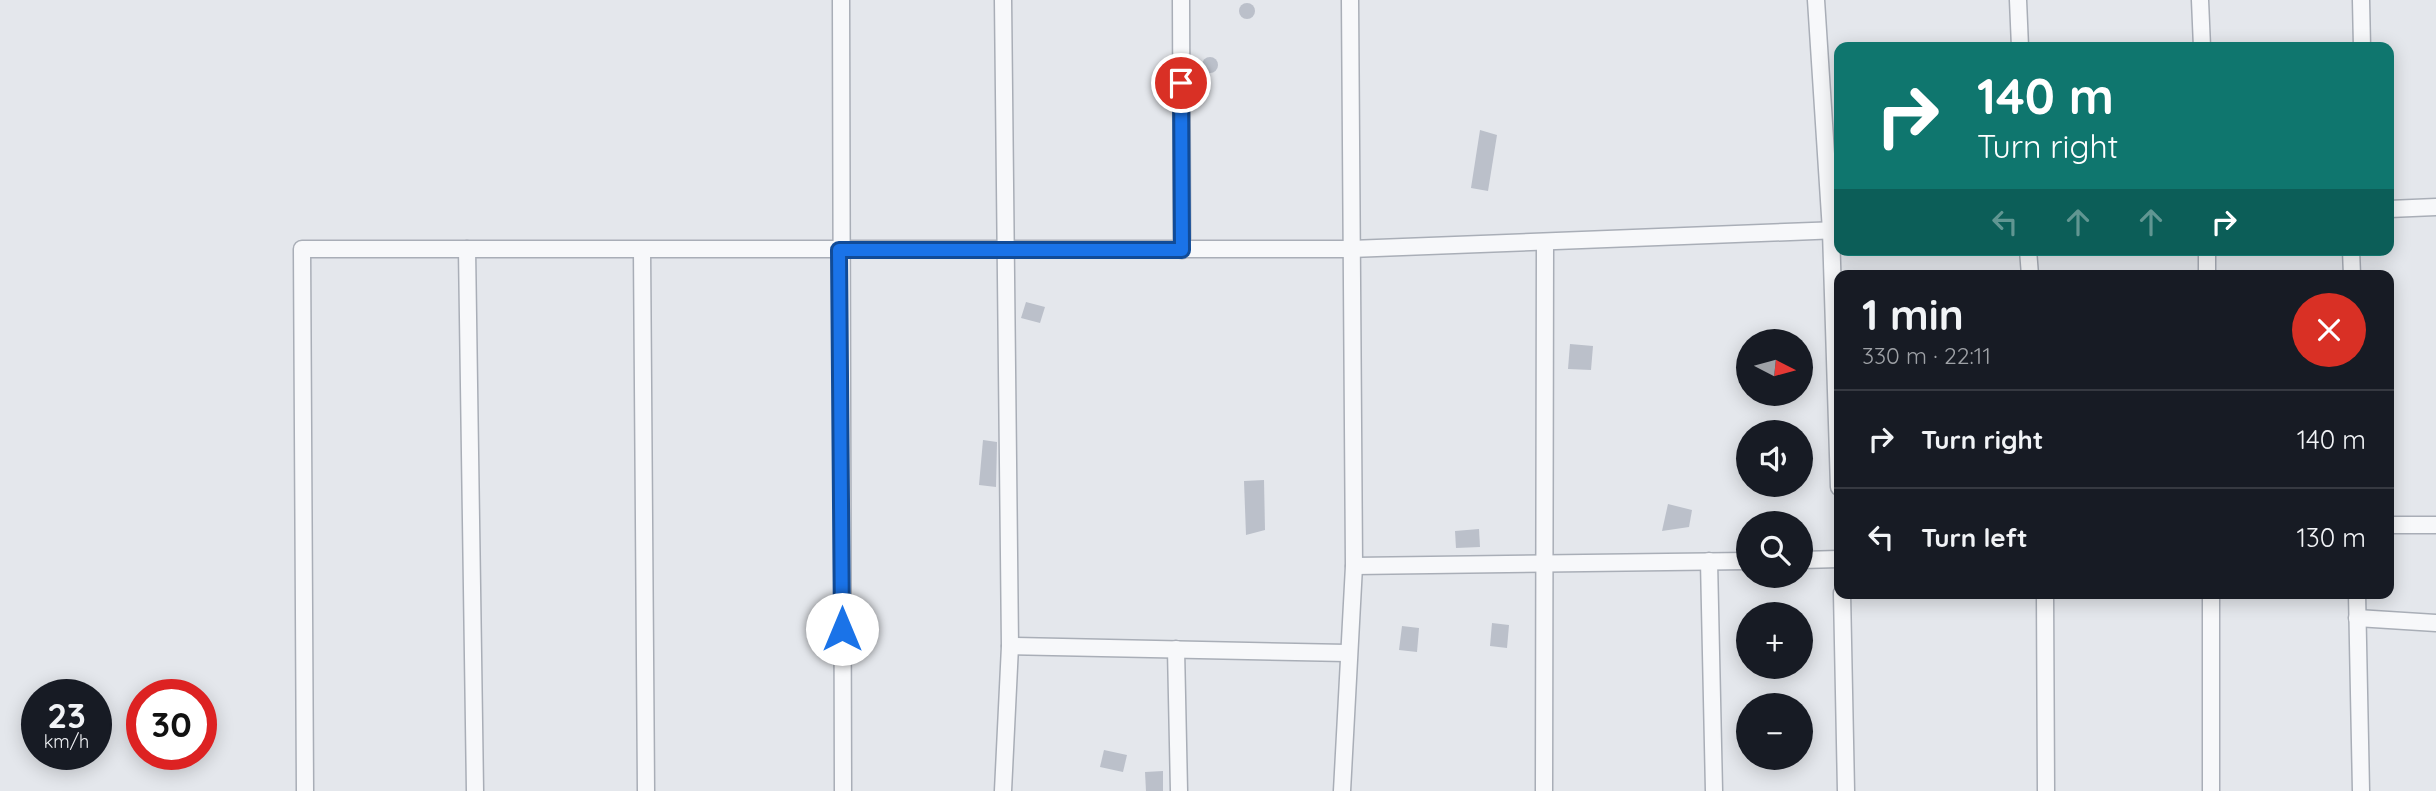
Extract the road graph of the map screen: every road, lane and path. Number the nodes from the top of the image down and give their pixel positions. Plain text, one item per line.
1 (841, 0) edge
2 (1003, 0) edge
3 (1181, 0) edge
4 (1350, 0) edge
5 (1816, 0) edge
6 (2018, 0) edge
7 (2200, 0) edge
8 (2361, 0) edge
9 (2020, 42) edge
10 (2202, 42) edge
11 (2362, 42) edge
12 (2436, 207) edge
13 (2394, 209) edge
14 (1834, 219) edge
15 (1834, 231) edge
16 (1545, 242) junction
17 (467, 249) junction
18 (1352, 249) junction
19 (642, 250) junction
20 (839, 250) junction
21 (1006, 250) junction
22 (1182, 250) junction
23 (2394, 525) edge
24 (2436, 525) edge
25 (1834, 559) edge
26 (1813, 560) edge
27 (1709, 561) junction
28 (1736, 561) edge
29 (1544, 562) junction
30 (1354, 566) junction
31 (1842, 599) edge
32 (2045, 599) edge
33 (2211, 599) edge
34 (2357, 599) edge
35 (2357, 618) junction
36 (2436, 623) edge
37 (1010, 646) junction
38 (1176, 649) junction
39 (1347, 653) junction
40 (305, 791) edge
41 (475, 791) edge
42 (646, 791) edge
43 (843, 791) edge
44 (1003, 791) edge
45 (1180, 791) edge
46 (1342, 791) edge
47 (1544, 791) edge
48 (1714, 791) edge
49 (1846, 791) edge
50 (2046, 791) edge
51 (2211, 791) edge
52 (2361, 791) edge

1 - 20 street
2 - 21 street
3 - 22 street
4 - 18 street
5 - 14 street
6 - 9 street
7 - 10 street
8 - 11 street
12 - 13 street
15 - 16 street
16 - 18 street
16 - 29 street
17 - 19 street
17 - 40 street
17 - 41 street
18 - 22 street
18 - 30 street
19 - 20 street
19 - 42 street
20 - 21 street
20 - 43 street
21 - 22 street
21 - 37 street
23 - 24 street
25 - 26 street
27 - 28 street
27 - 29 street
27 - 48 street
29 - 30 street
29 - 47 street
30 - 39 street
31 - 49 street
32 - 50 street
33 - 51 street
34 - 35 street
35 - 36 street
35 - 52 street
37 - 38 street
37 - 44 street
38 - 39 street
38 - 45 street
39 - 46 street

